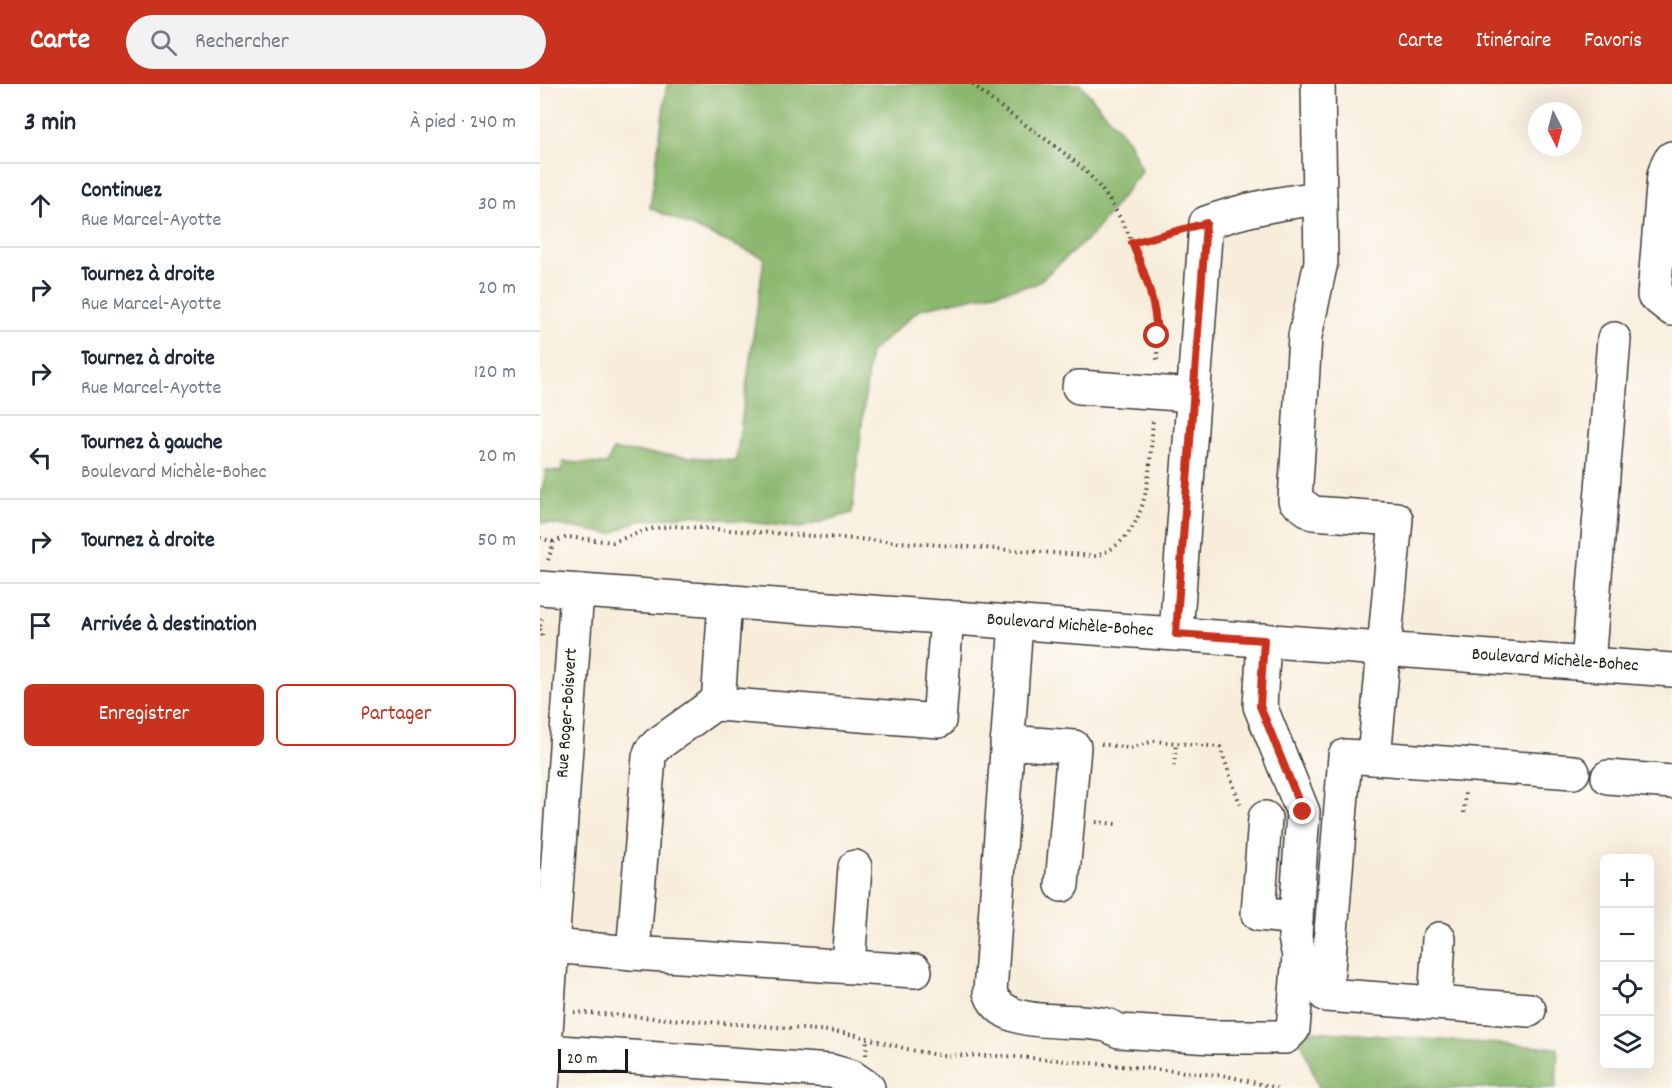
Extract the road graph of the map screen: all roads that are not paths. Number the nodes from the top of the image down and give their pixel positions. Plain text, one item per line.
1 (1318, 84) edge
2 (1672, 158) edge
3 (1320, 198) junction
4 (1672, 309) edge
5 (1614, 339) dead end
6 (1079, 387) dead end
7 (1193, 395) junction
8 (577, 591) junction
9 (542, 601) edge
10 (725, 602) junction
11 (947, 617) junction
12 (1016, 622) junction
13 (1176, 634) junction
14 (1264, 640) junction
15 (1385, 649) junction
16 (1588, 664) junction
17 (1672, 670) edge
18 (718, 704) junction
19 (1007, 742) junction
20 (1374, 758) junction
21 (1573, 772) dead end
22 (1608, 777) dead end
23 (1672, 782) edge
24 (1253, 813) road end
25 (855, 867) dead end
26 (1062, 885) dead end
27 (1296, 918) junction
28 (549, 926) edge
29 (1439, 939) dead end
30 (633, 953) junction
31 (848, 965) junction
32 (915, 970) dead end
33 (1435, 1003) junction
34 (1529, 1010) dead end
35 (545, 1051) junction
36 (542, 1088) edge
37 (868, 1088) edge

1 - 3 street
2 - 4 street
3 - 7 street
3 - 15 street
5 - 16 street
6 - 7 street
7 - 13 street
8 - 9 street, Boulevard Michèle-Bohec
8 - 10 street, Boulevard Michèle-Bohec
8 - 28 street, Rue Roger-Boisvert
10 - 11 street, Boulevard Michèle-Bohec
10 - 18 street
11 - 12 street, Boulevard Michèle-Bohec
11 - 18 street
12 - 13 street, Boulevard Michèle-Bohec
12 - 19 street
13 - 14 street, Boulevard Michèle-Bohec
14 - 15 street, Boulevard Michèle-Bohec
14 - 27 street
15 - 16 street, Boulevard Michèle-Bohec
15 - 20 street
16 - 17 street, Boulevard Michèle-Bohec
18 - 30 street
19 - 26 street
19 - 27 street
20 - 21 street
20 - 33 street
22 - 23 street
24 - 27 street
25 - 31 street
28 - 30 street
28 - 35 street, Rue Roger-Boisvert
29 - 33 street
30 - 31 street
31 - 32 street
33 - 34 street
35 - 36 street, Rue Roger-Boisvert
35 - 37 street

